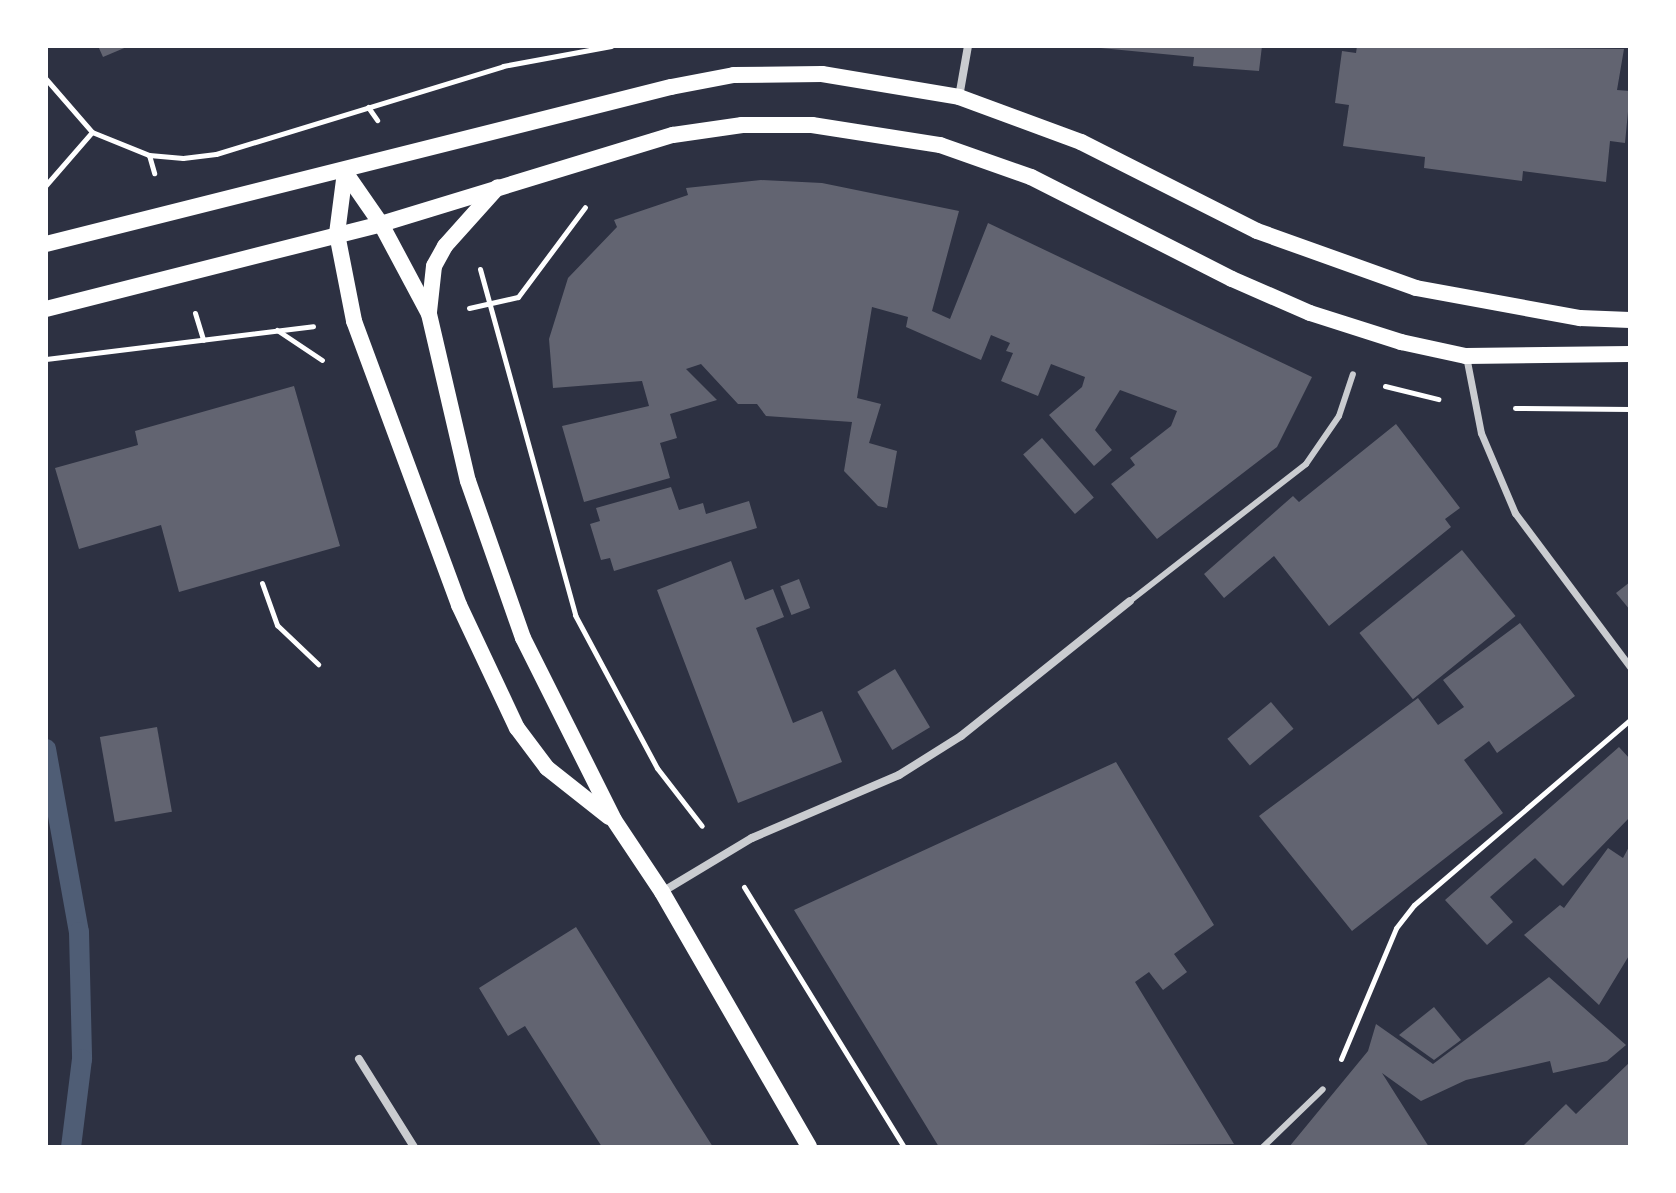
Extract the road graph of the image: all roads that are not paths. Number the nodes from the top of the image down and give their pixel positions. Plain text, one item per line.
1 (968, 46) edge
2 (959, 97) junction
3 (345, 172) junction
4 (498, 187) junction
5 (381, 224) junction
6 (337, 234) junction
7 (46, 244) edge
8 (46, 309) edge
9 (429, 314) junction
10 (1630, 320) edge
11 (1630, 354) edge
12 (1466, 356) junction
13 (1353, 374) dead end
14 (1130, 601) joint
15 (1630, 667) edge
16 (614, 820) junction
17 (662, 892) junction
18 (359, 1059) dead end
19 (1323, 1089) road end
20 (414, 1147) edge
21 (809, 1147) edge
22 (1263, 1147) edge

1 - 2 street
2 - 3 main road
2 - 10 main road
3 - 5 main road
3 - 6 main road
3 - 7 main road
4 - 5 main road
4 - 9 main road
4 - 12 main road
5 - 6 main road
5 - 9 main road
6 - 8 main road
6 - 16 main road
9 - 16 main road
11 - 12 main road
12 - 15 street
13 - 14 lane
14 - 17 street
16 - 17 main road
17 - 21 main road
18 - 20 street
19 - 22 lane

